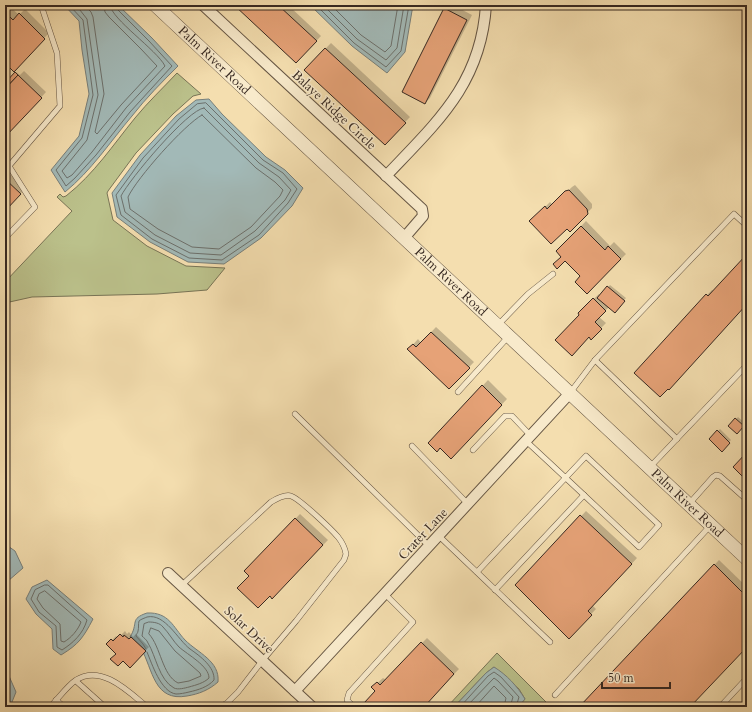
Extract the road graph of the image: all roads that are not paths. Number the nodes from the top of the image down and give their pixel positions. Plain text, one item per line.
1 (41, 5) edge
2 (155, 5) edge
3 (202, 5) edge
4 (486, 5) edge
5 (386, 176) junction
6 (747, 226) edge
7 (5, 238) edge
8 (404, 238) junction
9 (553, 274) dead end
10 (497, 325) junction
11 (509, 336) junction
12 (594, 360) junction
13 (747, 365) edge
14 (458, 392) dead end
15 (570, 393) junction
16 (295, 414) dead end
17 (529, 439) junction
18 (677, 439) junction
19 (412, 446) dead end
20 (473, 450) dead end
21 (649, 468) junction
22 (565, 478) junction
23 (584, 495) junction
24 (747, 500) edge
25 (468, 504) junction
26 (688, 504) junction
27 (711, 525) junction
28 (439, 536) junction
29 (429, 546) junction
30 (745, 552) edge
31 (477, 572) junction
32 (168, 573) dead end
33 (182, 586) junction
34 (495, 590) junction
35 (385, 594) junction
36 (550, 642) dead end
37 (262, 661) junction
38 (747, 678) edge
39 (76, 680) junction
40 (295, 691) junction
41 (555, 695) dead end
42 (56, 700) junction
43 (50, 707) edge
44 (64, 707) edge
45 (105, 707) edge
46 (147, 707) edge
47 (220, 707) edge
48 (312, 707) edge
49 (354, 707) edge
50 (720, 707) edge

1 - 7 lane
2 - 8 street, Palm River Road
3 - 5 street, Balaye Ridge Circle
4 - 5 street
5 - 8 street, Balaye Ridge Circle
6 - 12 lane
8 - 10 street, Palm River Road
9 - 10 lane
10 - 11 street, Palm River Road
11 - 14 lane
11 - 15 street, Palm River Road
12 - 15 lane
12 - 18 lane
13 - 18 lane
15 - 17 street, Crater Lane
15 - 21 street, Palm River Road
16 - 29 lane
17 - 20 lane
17 - 22 lane
17 - 25 street, Crater Lane
18 - 21 lane
19 - 25 lane
21 - 26 street, Palm River Road
22 - 23 lane
22 - 23 lane
22 - 31 lane
23 - 34 lane
24 - 26 lane
25 - 28 street, Crater Lane
26 - 27 street, Palm River Road
27 - 30 street, Palm River Road
27 - 41 lane
28 - 29 street, Crater Lane
28 - 31 lane
29 - 35 street, Crater Lane
31 - 34 lane
32 - 33 street, Solar Drive
33 - 37 street, Solar Drive
33 - 37 lane
34 - 36 lane
35 - 40 street, Crater Lane
35 - 49 lane
37 - 40 street, Solar Drive
37 - 47 lane
38 - 50 lane
39 - 42 lane
39 - 45 lane
39 - 46 lane
40 - 48 street, Solar Drive
42 - 43 lane
42 - 44 lane

